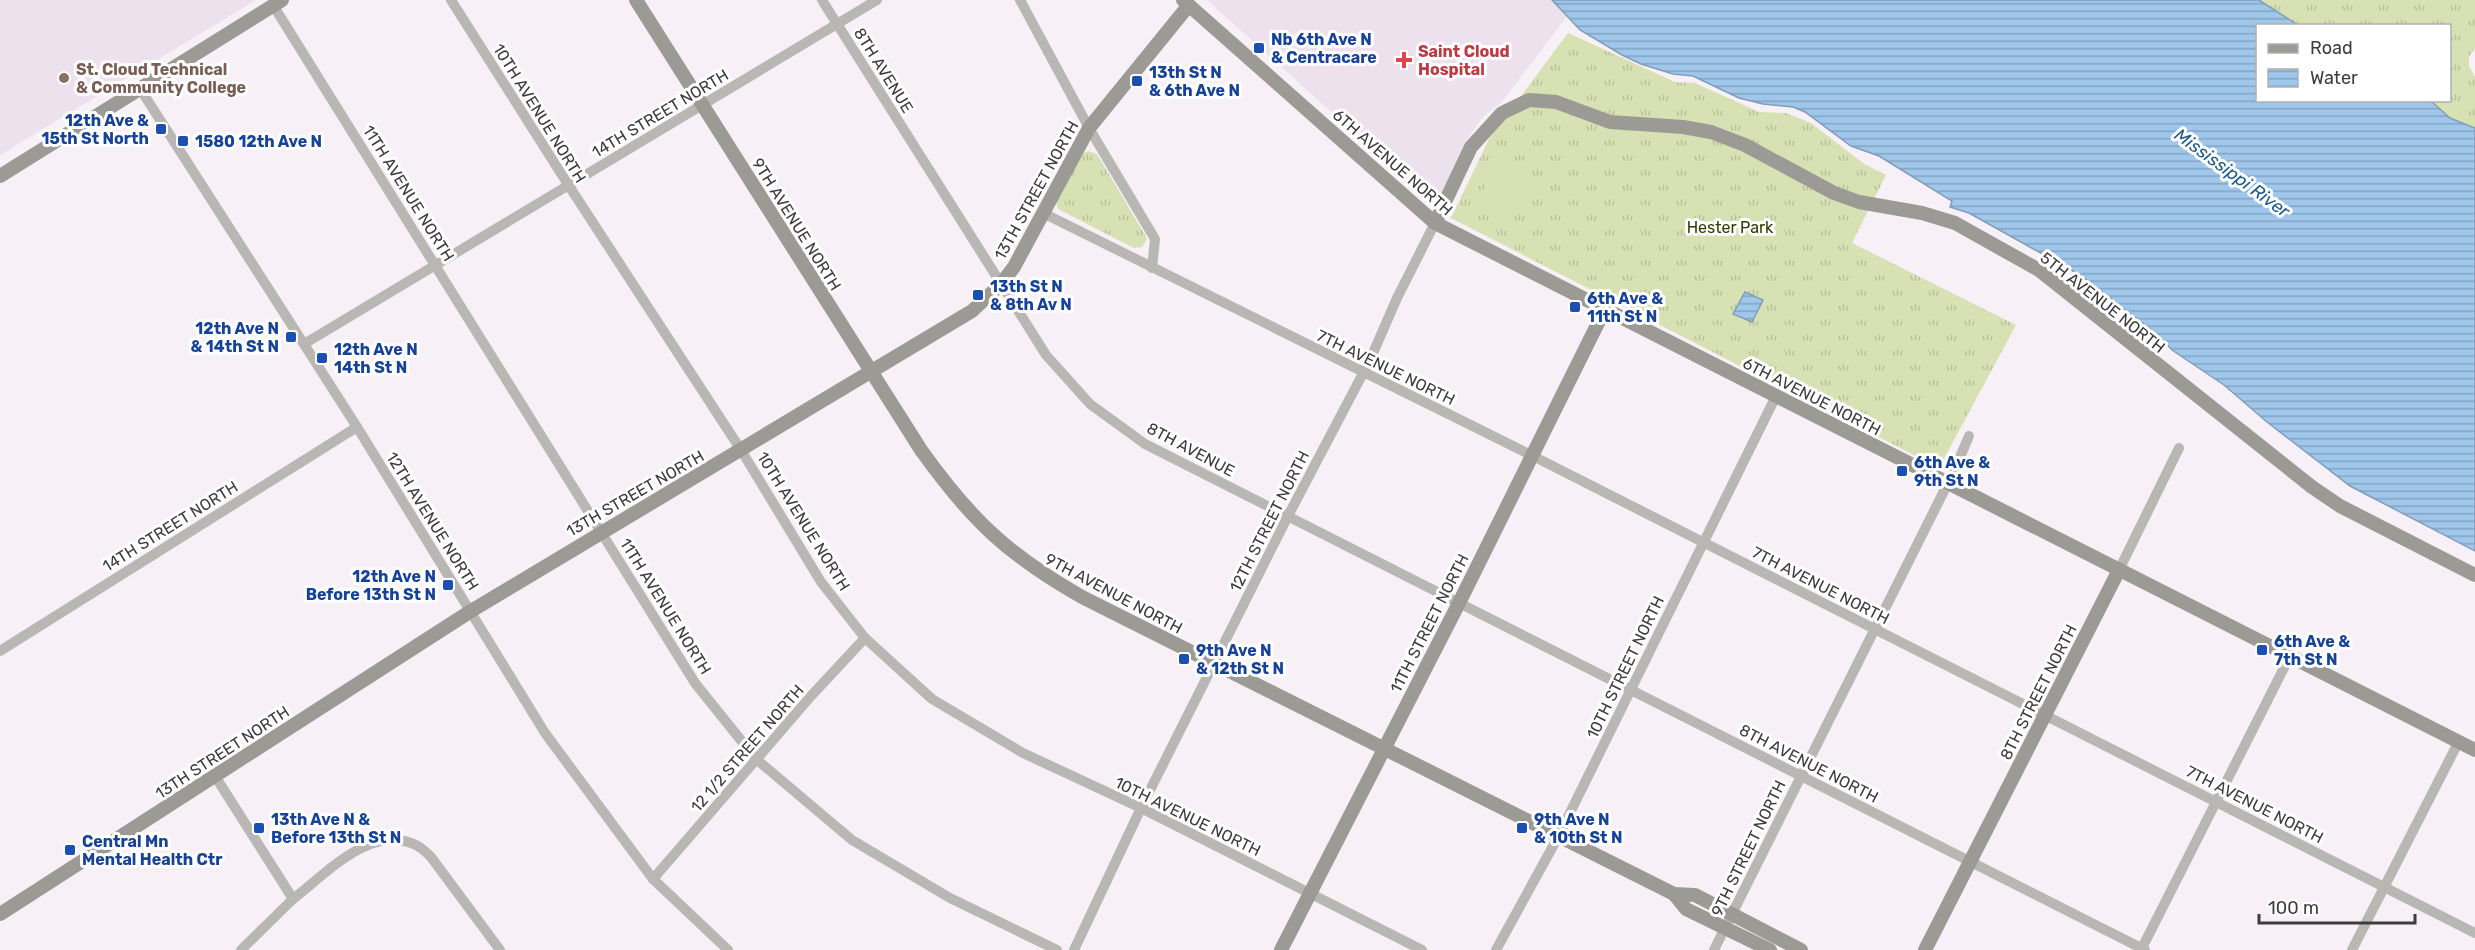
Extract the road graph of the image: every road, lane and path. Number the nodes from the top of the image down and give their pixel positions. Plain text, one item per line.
1 (451, 0) edge
2 (636, 0) edge
3 (822, 0) edge
4 (877, 0) edge
5 (1020, 0) edge
6 (1186, 2) edge
7 (278, 3) edge
8 (838, 25) junction
9 (139, 87) junction
10 (702, 105) junction
11 (1502, 113) joint
12 (1089, 128) junction
13 (0, 176) edge
14 (568, 186) junction
15 (1043, 213) junction
16 (1435, 223) junction
17 (436, 264) junction
18 (1152, 268) junction
19 (1001, 284) junction
20 (1605, 309) junction
21 (304, 344) junction
22 (872, 372) junction
23 (1364, 373) junction
24 (1776, 396) junction
25 (357, 427) junction
26 (1969, 436) dead end
27 (2179, 448) dead end
28 (741, 450) junction
29 (1531, 455) junction
30 (1948, 483) junction
31 (1288, 516) junction
32 (602, 531) junction
33 (1704, 542) junction
34 (2119, 570) junction
35 (2475, 575) edge
36 (1459, 603) junction
37 (471, 611) junction
38 (1875, 629) junction
39 (865, 638) junction
40 (0, 651) edge
41 (2290, 656) junction
42 (1213, 664) junction
43 (1630, 689) junction
44 (2045, 715) junction
45 (2458, 741) junction
46 (1384, 749) junction
47 (2475, 750) edge
48 (756, 759) junction
49 (1800, 775) junction
50 (215, 776) junction
51 (2216, 802) junction
52 (1141, 808) junction
53 (1558, 837) junction
54 (1970, 862) junction
55 (653, 879) junction
56 (2384, 887) junction
57 (1310, 893) junction
58 (1674, 894) junction
59 (293, 899) junction
60 (0, 914) edge
61 (1732, 915) junction
62 (1726, 928) junction
63 (2475, 933) edge
64 (498, 949) edge
65 (2142, 949) edge
66 (241, 950) edge
67 (728, 950) edge
68 (1057, 950) edge
69 (1074, 950) edge
70 (1281, 950) edge
71 (1422, 950) edge
72 (1496, 950) edge
73 (1714, 950) edge
74 (1770, 950) edge
75 (1801, 950) edge
76 (1925, 950) edge
77 (2352, 950) edge

1 - 14 street, 10TH AVENUE NORTH
2 - 10 street, 9TH AVENUE NORTH
3 - 8 street, 8TH AVENUE
4 - 8 street, 14TH STREET NORTH
5 - 12 street
6 - 12 street, 13TH STREET NORTH
6 - 16 street, 6TH AVENUE NORTH
7 - 9 street
7 - 17 street, 11TH AVENUE NORTH
8 - 10 street, 14TH STREET NORTH
8 - 19 street, 8TH AVENUE
9 - 13 street
9 - 21 street, 12TH AVENUE NORTH
10 - 14 street, 14TH STREET NORTH
10 - 22 street, 9TH AVENUE NORTH
11 - 16 street, 12TH STREET NORTH
11 - 35 street, 5TH AVENUE NORTH
12 - 15 street, 13TH STREET NORTH
12 - 18 street
14 - 17 street, 14TH STREET NORTH
14 - 28 street, 10TH AVENUE NORTH
15 - 18 street, 7TH AVENUE NORTH
15 - 19 street, 13TH STREET NORTH
16 - 20 street, 6TH AVENUE NORTH
16 - 23 street, 12TH STREET NORTH
17 - 21 street, 14TH STREET NORTH
17 - 32 street, 11TH AVENUE NORTH
18 - 23 street, 7TH AVENUE NORTH
19 - 22 street, 13TH STREET NORTH
19 - 31 street, 8TH AVENUE
20 - 24 street, 6TH AVENUE NORTH
20 - 29 street, 11TH STREET NORTH
21 - 25 street, 12TH AVENUE NORTH
22 - 28 street, 13TH STREET NORTH
22 - 42 street, 9TH AVENUE NORTH
23 - 29 street, 7TH AVENUE NORTH
23 - 31 street, 12TH STREET NORTH
24 - 30 street, 6TH AVENUE NORTH
24 - 33 street, 10TH STREET NORTH
25 - 37 street, 12TH AVENUE NORTH
25 - 40 street, 14TH STREET NORTH
26 - 30 street, 9TH STREET NORTH
27 - 34 street, 8TH STREET NORTH
28 - 32 street, 13TH STREET NORTH
28 - 39 street, 10TH AVENUE NORTH
29 - 33 street, 7TH AVENUE NORTH
29 - 36 street, 11TH STREET NORTH
30 - 34 street, 6TH AVENUE NORTH
30 - 38 street, 9TH STREET NORTH
31 - 36 street, 8TH AVENUE
31 - 42 street, 12TH STREET NORTH
32 - 37 street, 13TH STREET NORTH
32 - 48 street, 11TH AVENUE NORTH
33 - 38 street, 7TH AVENUE NORTH
33 - 43 street, 10TH STREET NORTH
34 - 41 street, 6TH AVENUE NORTH
34 - 44 street, 8TH STREET NORTH
36 - 43 street, 8TH AVENUE NORTH
36 - 46 street, 11TH STREET NORTH
37 - 50 street, 13TH STREET NORTH
37 - 55 street, 12TH AVENUE NORTH
38 - 44 street, 7TH AVENUE NORTH
38 - 49 street, 9TH STREET NORTH
39 - 48 street, 12 1/2 STREET NORTH
39 - 52 street, 10TH AVENUE NORTH
41 - 45 street, 6TH AVENUE NORTH
41 - 51 street
42 - 46 street, 9TH AVENUE NORTH
42 - 52 street, 12TH STREET NORTH
43 - 49 street, 8TH AVENUE NORTH
43 - 53 street, 10TH STREET NORTH
44 - 51 street, 7TH AVENUE NORTH
44 - 54 street, 8TH STREET NORTH
45 - 47 street, 6TH AVENUE NORTH
45 - 56 street
46 - 53 street, 9TH AVENUE NORTH
46 - 57 street, 11TH STREET NORTH
48 - 55 street, 12 1/2 STREET NORTH
48 - 68 street, 11TH AVENUE NORTH
49 - 54 street, 8TH AVENUE NORTH
49 - 61 street, 9TH STREET NORTH
50 - 59 street
50 - 60 street, 13TH STREET NORTH
51 - 56 street, 7TH AVENUE NORTH
51 - 65 street
52 - 57 street, 10TH AVENUE NORTH
52 - 69 street, 12TH STREET NORTH
53 - 58 street, 9TH AVENUE NORTH
53 - 72 street, 10TH STREET NORTH
54 - 65 street, 8TH AVENUE NORTH
54 - 76 street, 8TH STREET NORTH
55 - 67 street, 12TH AVENUE NORTH
56 - 63 street, 7TH AVENUE NORTH
56 - 77 street
57 - 70 street, 11TH STREET NORTH
57 - 71 street, 10TH AVENUE NORTH
58 - 61 street, 9TH AVENUE NORTH
58 - 62 street, 9TH AVENUE NORTH
59 - 64 street
59 - 66 street
61 - 62 street, 9TH STREET NORTH
61 - 75 street, 9TH AVENUE NORTH
62 - 73 street, 9TH STREET NORTH
62 - 74 street, 9TH AVENUE NORTH

